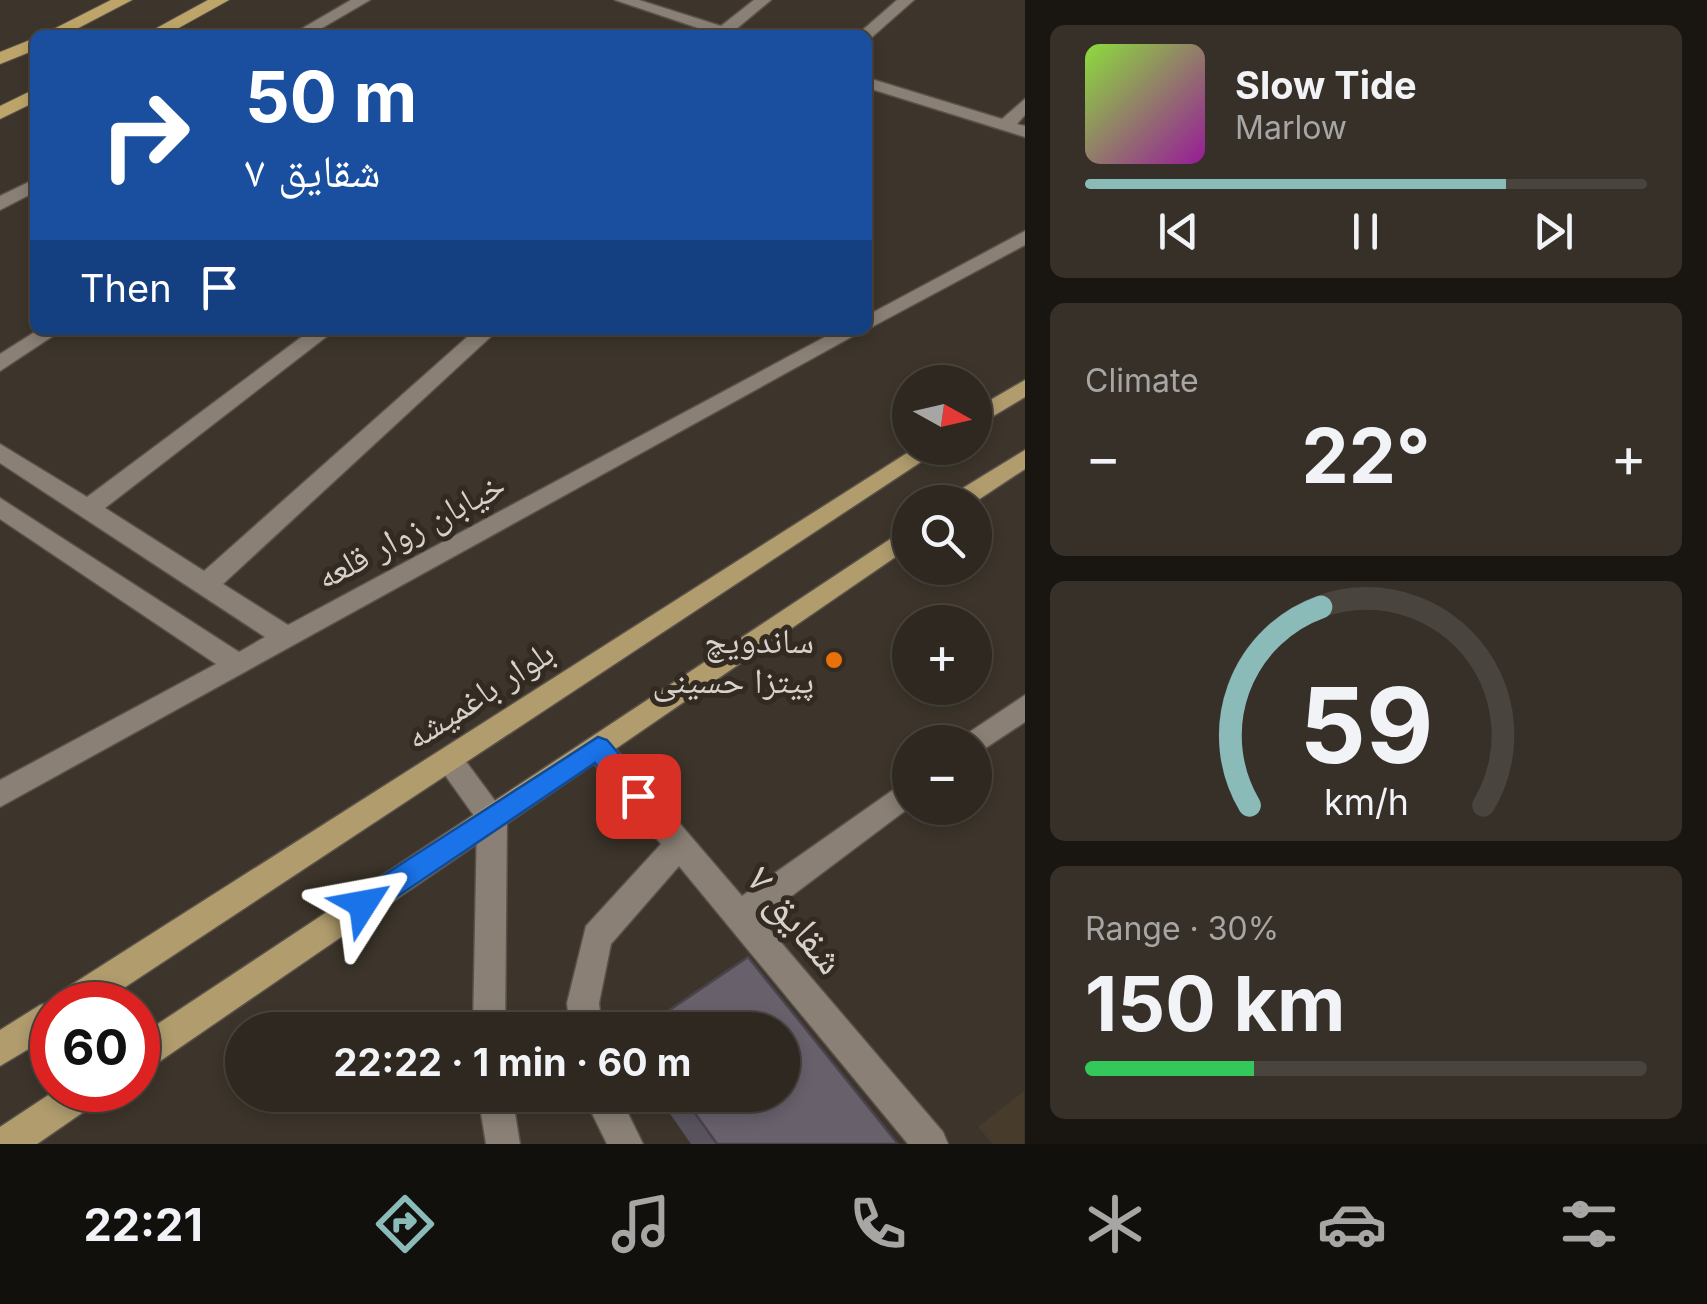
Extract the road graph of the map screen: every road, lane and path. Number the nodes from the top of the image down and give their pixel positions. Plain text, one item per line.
1 (124, 0) edge
2 (221, 0) edge
3 (362, 0) edge
4 (623, 0) edge
5 (764, 0) edge
6 (906, 0) edge
7 (61, 30) edge
8 (162, 30) edge
9 (308, 30) edge
10 (720, 30) edge
11 (733, 30) edge
12 (871, 30) edge
13 (30, 45) edge
14 (0, 60) edge
15 (872, 84) edge
16 (30, 99) edge
17 (1024, 104) edge
18 (0, 114) edge
19 (1006, 126) junction
20 (1024, 132) edge
21 (30, 187) edge
22 (0, 204) edge
23 (1024, 237) edge
24 (872, 321) edge
25 (44, 335) edge
26 (318, 335) edge
27 (482, 335) edge
28 (845, 335) edge
29 (0, 364) edge
30 (1024, 387) edge
31 (992, 408) edge
32 (0, 452) edge
33 (1024, 458) edge
34 (905, 465) edge
35 (984, 485) edge
36 (0, 507) edge
37 (87, 509) junction
38 (892, 548) edge
39 (205, 584) junction
40 (287, 638) junction
41 (238, 665) junction
42 (1024, 706) edge
43 (992, 730) edge
44 (598, 748) junction
45 (449, 761) junction
46 (0, 794) edge
47 (892, 804) edge
48 (492, 817) junction
49 (678, 845) junction
50 (739, 917) junction
51 (105, 982) edge
52 (488, 1012) edge
53 (584, 1012) edge
54 (30, 1030) edge
55 (160, 1041) edge
56 (0, 1049) edge
57 (53, 1112) edge
58 (498, 1112) edge
59 (609, 1112) edge
60 (6, 1144) edge
61 (503, 1144) edge
62 (626, 1144) edge
63 (931, 1144) edge

1 - 7 highway
2 - 8 highway
3 - 9 street
4 - 10 street
5 - 11 street
6 - 12 street
13 - 14 highway
15 - 19 street
16 - 18 highway
17 - 19 street
19 - 20 street
21 - 22 street
23 - 24 street
25 - 29 street
26 - 37 street
27 - 39 street
28 - 40 street, خیابان زوار قلعه
30 - 31 main road
32 - 37 street
33 - 35 main road
34 - 45 main road, بلوار باغمیشه
36 - 41 street
37 - 39 street
38 - 44 main road
39 - 40 street
40 - 41 street, خیابان زوار قلعه
41 - 46 street, خیابان زوار قلعه
42 - 43 street
44 - 48 main road
44 - 49 street, شقایق ۷
45 - 48 street
45 - 51 main road, بلوار باغمیشه
47 - 50 street
48 - 52 street
48 - 55 main road
49 - 50 street, شقایق ۷
49 - 53 street
50 - 63 street, شقایق ۷
54 - 56 main road
57 - 60 main road
58 - 61 street
59 - 62 street

